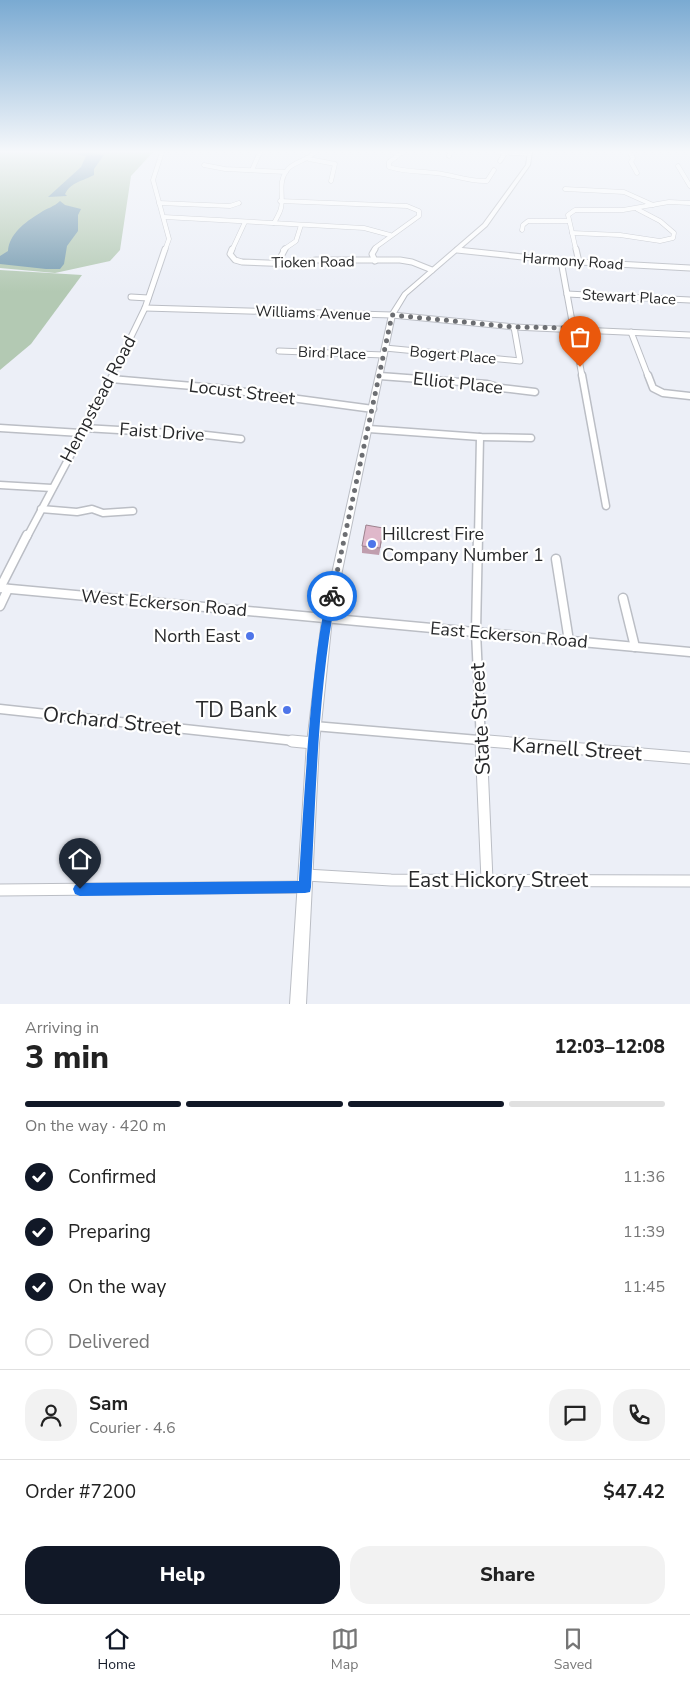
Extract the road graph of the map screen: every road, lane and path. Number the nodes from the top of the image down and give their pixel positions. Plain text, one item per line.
1 (158, 199) edge
2 (504, 199) edge
3 (641, 199) edge
4 (280, 201) joint
5 (690, 202) edge
6 (159, 203) junction
7 (239, 203) dead end
8 (653, 205) junction
9 (637, 209) junction
10 (164, 217) junction
11 (569, 221) junction
12 (244, 222) junction
13 (274, 223) junction
14 (301, 225) junction
15 (522, 230) dead end
16 (572, 233) junction
17 (390, 235) junction
18 (457, 250) junction
19 (375, 261) junction
20 (560, 261) junction
21 (579, 262) junction
22 (277, 264) junction
23 (690, 268) edge
24 (432, 270) junction
25 (567, 294) junction
26 (131, 297) dead end
27 (148, 298) junction
28 (690, 300) edge
29 (145, 308) junction
30 (392, 315) junction
31 (514, 327) junction
32 (573, 328) junction
33 (631, 332) junction
34 (690, 335) edge
35 (279, 351) dead end
36 (385, 352) junction
37 (380, 376) junction
38 (110, 379) junction
39 (535, 392) dead end
40 (690, 396) edge
41 (373, 409) junction
42 (0, 428) edge
43 (369, 429) junction
44 (82, 431) junction
45 (480, 437) junction
46 (531, 438) dead end
47 (241, 440) dead end
48 (0, 485) edge
49 (52, 488) junction
50 (606, 506) dead end
51 (41, 509) junction
52 (133, 511) dead end
53 (556, 559) dead end
54 (3, 588) edge
55 (623, 598) dead end
56 (0, 606) edge
57 (327, 619) junction
58 (476, 632) junction
59 (569, 641) junction
60 (635, 647) junction
61 (690, 652) edge
62 (0, 709) edge
63 (314, 726) junction
64 (482, 742) junction
65 (313, 743) junction
66 (690, 758) edge
67 (486, 880) junction
68 (306, 881) junction
69 (690, 881) edge
70 (0, 890) edge
71 (298, 1004) edge

1 - 6 street, Hempstead Road
2 - 18 main road
3 - 8 street
4 - 13 street
4 - 17 street
5 - 8 street
6 - 7 street
6 - 10 street, Hempstead Road
8 - 9 street
9 - 11 street
9 - 16 street
10 - 12 street
10 - 27 street, Hempstead Road
11 - 15 street
11 - 16 street
12 - 13 street
12 - 22 street, Tioken Road
13 - 14 street
14 - 17 street
14 - 22 street
16 - 21 street
17 - 19 street
18 - 20 street, Harmony Road
18 - 24 main road
19 - 22 street, Tioken Road
19 - 24 street, Tioken Road
20 - 21 street, Harmony Road
20 - 25 street
21 - 23 street, Harmony Road
24 - 30 main road
25 - 28 street, Stewart Place
25 - 32 street
26 - 27 street
27 - 29 street, Hempstead Road
29 - 30 street, Williams Avenue
29 - 38 street, Hempstead Road
30 - 31 street, Williams Avenue
30 - 36 main road
31 - 32 street, Williams Avenue
31 - 36 street, Bogert Place
32 - 33 street, Williams Avenue
32 - 50 street
33 - 34 street, Williams Avenue
33 - 40 street
35 - 36 street, Bird Place
36 - 37 main road
37 - 39 street, Elliot Place
37 - 41 main road
38 - 41 street, Locust Street
38 - 44 street, Hempstead Road
41 - 43 main road
42 - 44 street, Faist Drive
43 - 45 street
43 - 57 main road
44 - 47 street, Faist Drive
44 - 49 street, Hempstead Road
45 - 46 street
45 - 58 street, State Street
48 - 49 street
49 - 51 street, Hempstead Road
51 - 52 street
51 - 54 street, Hempstead Road
53 - 59 street
54 - 56 street, Hempstead Road
54 - 57 street, West Eckerson Road
55 - 60 street
57 - 58 street, East Eckerson Road
57 - 63 main road
58 - 59 street, East Eckerson Road
58 - 64 street, State Street
59 - 60 street, East Eckerson Road
60 - 61 street, East Eckerson Road
62 - 65 street, Orchard Street
63 - 64 street, Karnell Street
63 - 65 main road
64 - 66 street, Karnell Street
64 - 67 street, State Street
65 - 68 main road
67 - 68 street, East Hickory Street
67 - 69 street, East Hickory Street
68 - 70 street, East Hickory Street
68 - 71 main road

